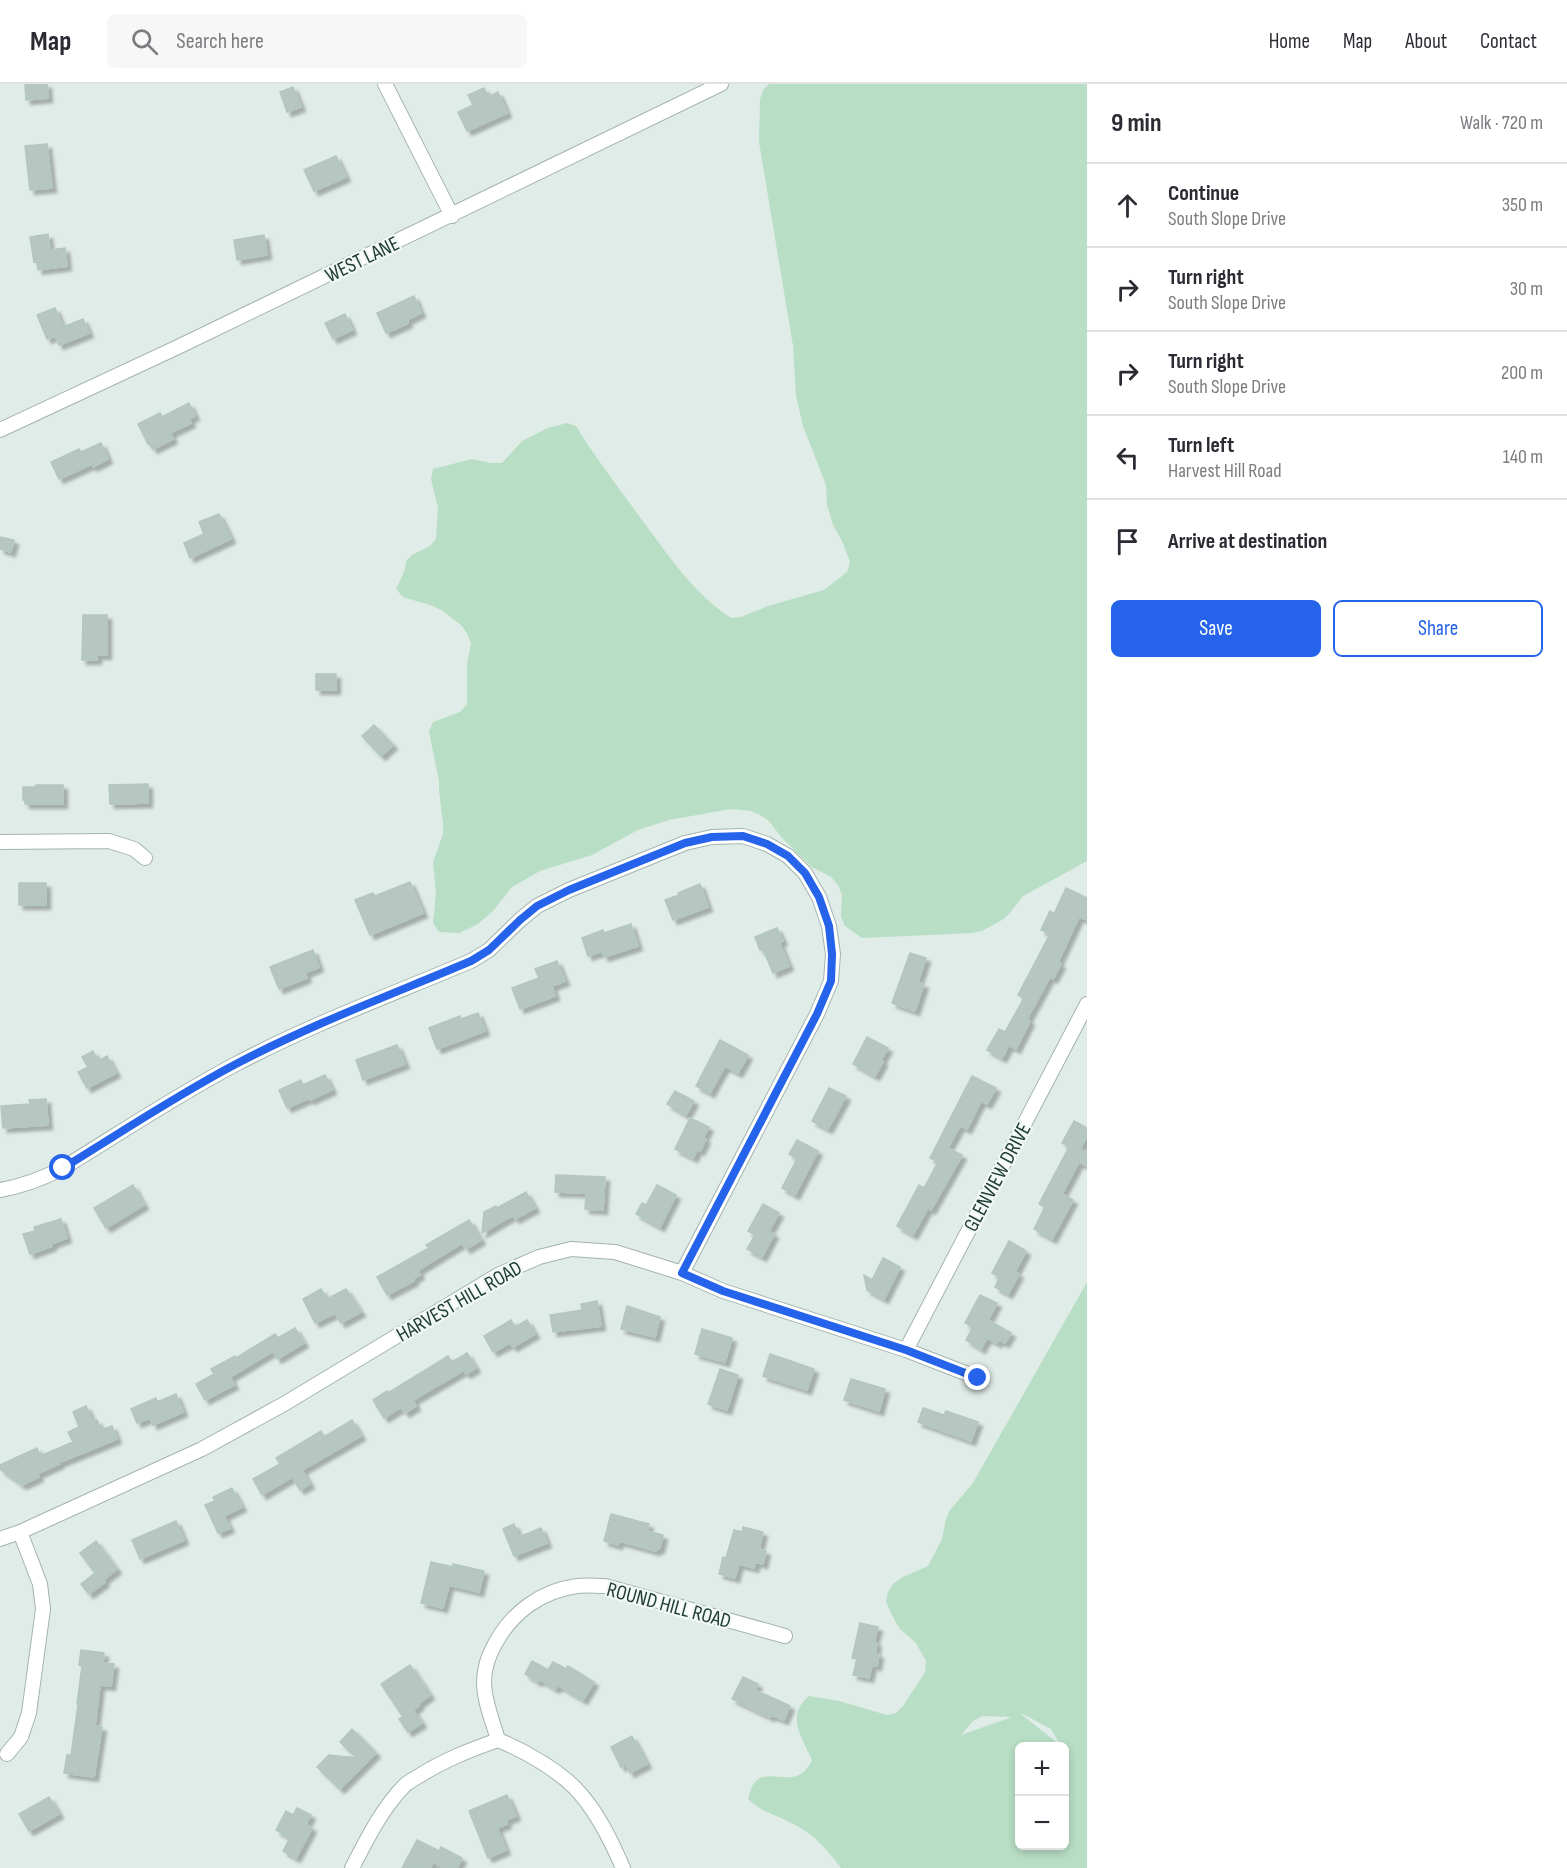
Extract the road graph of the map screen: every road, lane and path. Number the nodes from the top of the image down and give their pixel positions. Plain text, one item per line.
1 (385, 84) edge
2 (721, 84) edge
3 (452, 216) junction
4 (0, 430) edge
5 (0, 843) edge
6 (146, 858) dead end
7 (1087, 1004) edge
8 (0, 1190) edge
9 (682, 1273) junction
10 (906, 1350) junction
11 (978, 1378) dead end
12 (20, 1532) junction
13 (0, 1539) edge
14 (785, 1636) dead end
15 (498, 1740) junction
16 (7, 1754) dead end
17 (352, 1868) edge
18 (623, 1868) edge

1 - 3 street
2 - 3 street, WEST LANE
3 - 4 street, WEST LANE
5 - 6 street
7 - 10 street, GLENVIEW DRIVE
8 - 9 street
9 - 10 street, HARVEST HILL ROAD
9 - 12 street, HARVEST HILL ROAD
10 - 11 street, HARVEST HILL ROAD
12 - 13 street, HARVEST HILL ROAD
12 - 16 street
14 - 15 street, ROUND HILL ROAD
15 - 17 street
15 - 18 street

